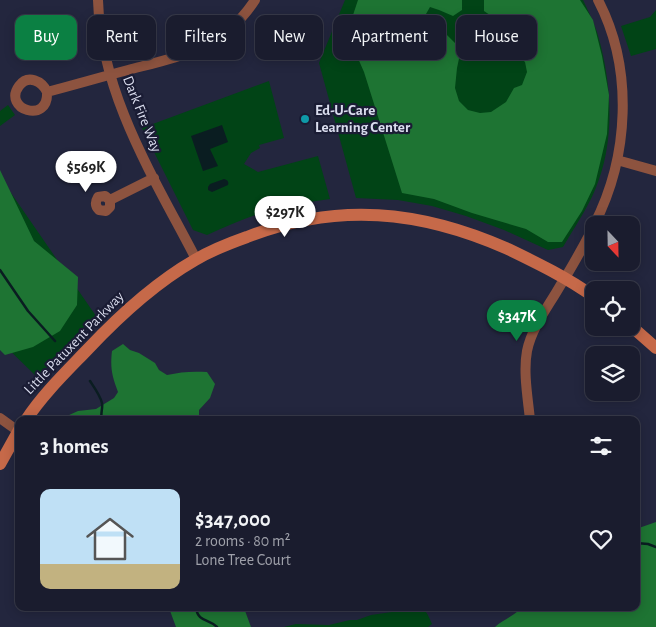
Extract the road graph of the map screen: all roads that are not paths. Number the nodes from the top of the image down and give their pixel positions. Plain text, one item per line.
1 (98, 0) edge
2 (255, 0) edge
3 (598, 0) edge
4 (110, 75) junction
5 (47, 92) dead end
6 (617, 160) junction
7 (656, 171) edge
8 (154, 178) junction
9 (110, 200) dead end
10 (598, 216) edge
11 (585, 242) edge
12 (196, 260) junction
13 (565, 279) junction
14 (585, 291) edge
15 (640, 334) edge
16 (656, 348) edge
17 (28, 416) edge
18 (530, 416) edge
19 (0, 418) edge
20 (15, 428) edge
21 (15, 436) edge
22 (0, 464) edge

1 - 4 street, Dark Fire Way
2 - 4 street
3 - 6 street
4 - 5 street
4 - 8 street, Dark Fire Way
6 - 7 street
6 - 10 street
8 - 9 street
8 - 12 street, Dark Fire Way
11 - 13 street
12 - 13 street, Little Patuxent Parkway
12 - 17 street, Little Patuxent Parkway
13 - 14 street, Little Patuxent Parkway
13 - 18 street
15 - 16 street
19 - 20 street
21 - 22 street

